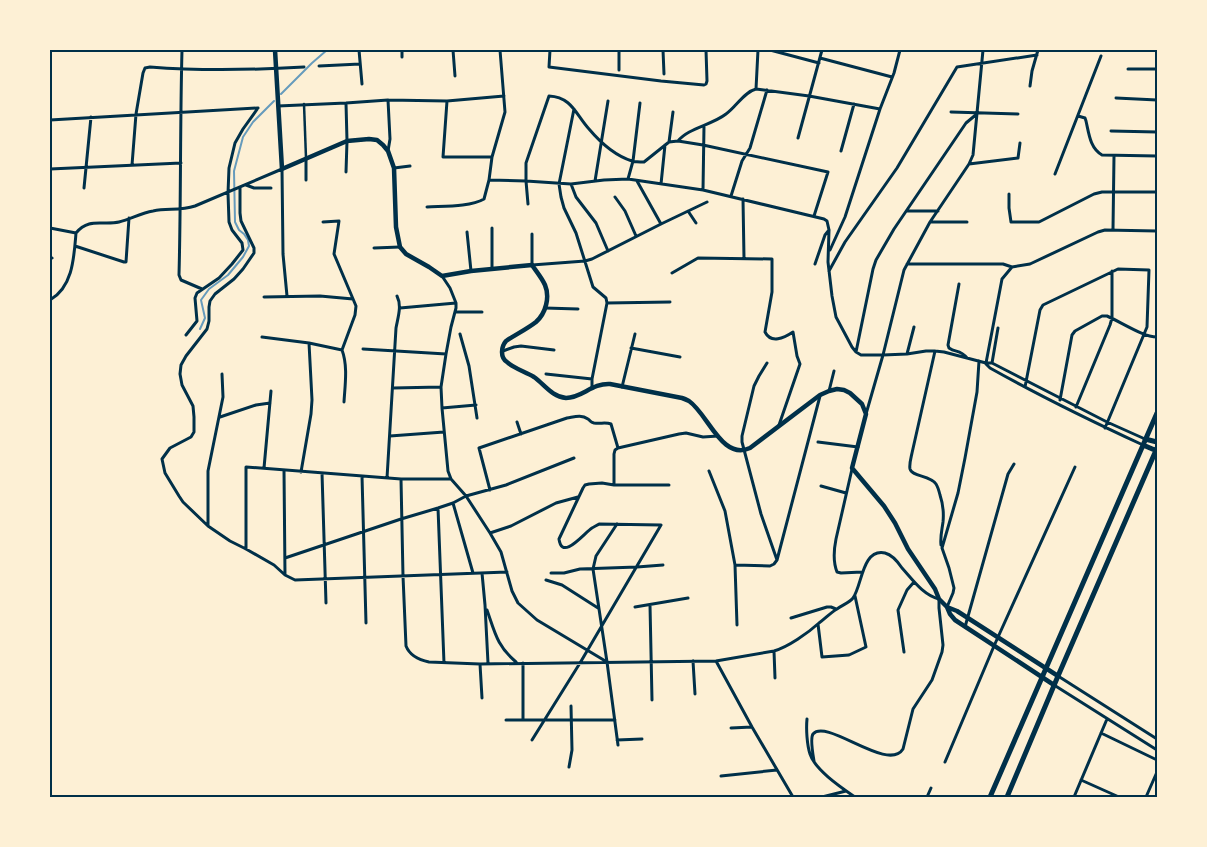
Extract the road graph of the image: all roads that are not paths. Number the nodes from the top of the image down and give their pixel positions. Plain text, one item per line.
1 (182, 50) edge
2 (275, 50) edge
3 (359, 50) edge
4 (402, 50) edge
5 (453, 50) edge
6 (500, 50) edge
7 (550, 50) edge
8 (620, 50) edge
9 (663, 50) edge
10 (706, 50) edge
11 (758, 50) edge
12 (770, 50) edge
13 (822, 50) edge
14 (900, 50) edge
15 (983, 50) edge
16 (1038, 50) edge
17 (1037, 55) junction
18 (402, 56) dead end
19 (1101, 56) dead end
20 (820, 61) junction
21 (982, 63) junction
22 (360, 64) junction
23 (319, 66) dead end
24 (304, 67) dead end
25 (277, 68) junction
26 (1128, 69) dead end
27 (1157, 69) edge
28 (182, 70) junction
29 (619, 70) dead end
30 (664, 74) dead end
31 (455, 76) dead end
32 (892, 77) junction
33 (362, 84) dead end
34 (1030, 86) dead end
35 (756, 89) junction
36 (767, 90) junction
37 (504, 96) junction
38 (809, 96) junction
39 (1116, 98) dead end
40 (388, 100) junction
41 (1157, 100) edge
42 (447, 101) junction
43 (608, 101) dead end
44 (346, 103) junction
45 (640, 103) dead end
46 (304, 104) junction
47 (854, 104) junction
48 (278, 106) junction
49 (574, 109) junction
50 (880, 109) junction
51 (180, 112) junction
52 (673, 112) dead end
53 (951, 112) dead end
54 (978, 113) junction
55 (136, 114) junction
56 (1018, 114) dead end
57 (1078, 116) junction
58 (91, 117) junction
59 (50, 120) edge
60 (704, 126) junction
61 (1112, 131) dead end
62 (1157, 132) edge
63 (798, 138) dead end
64 (347, 141) junction
65 (678, 141) junction
66 (601, 142) junction
67 (667, 143) junction
68 (1020, 143) dead end
69 (704, 145) junction
70 (841, 151) dead end
71 (388, 152) junction
72 (746, 154) junction
73 (1114, 156) junction
74 (1157, 156) edge
75 (492, 157) junction
76 (306, 159) junction
77 (633, 161) junction
78 (181, 163) junction
79 (969, 164) junction
80 (132, 165) junction
81 (410, 166) dead end
82 (87, 167) junction
83 (394, 168) junction
84 (50, 169) edge
85 (282, 169) junction
86 (346, 172) dead end
87 (1055, 174) dead end
88 (628, 179) junction
89 (306, 180) dead end
90 (489, 180) junction
91 (526, 180) junction
92 (636, 180) junction
93 (595, 181) junction
94 (560, 184) junction
95 (571, 184) junction
96 (661, 184) junction
97 (246, 185) junction
98 (84, 188) dead end
99 (238, 188) junction
100 (271, 188) dead end
101 (703, 190) junction
102 (229, 192) junction
103 (1113, 192) junction
104 (1157, 192) edge
105 (1009, 194) dead end
106 (731, 196) junction
107 (616, 197) dead end
108 (743, 199) junction
109 (707, 202) dead end
110 (528, 204) dead end
111 (427, 207) dead end
112 (180, 210) junction
113 (688, 211) junction
114 (906, 211) junction
115 (938, 211) junction
116 (814, 216) junction
117 (129, 218) junction
118 (323, 222) dead end
119 (930, 222) junction
120 (966, 222) dead end
121 (661, 224) junction
122 (696, 224) dead end
123 (50, 228) edge
124 (492, 228) dead end
125 (1113, 229) junction
126 (829, 230) junction
127 (1157, 231) edge
128 (467, 232) dead end
129 (76, 233) junction
130 (532, 234) dead end
131 (636, 236) junction
132 (75, 246) junction
133 (400, 247) junction
134 (374, 248) dead end
135 (608, 252) junction
136 (828, 253) junction
137 (744, 258) junction
138 (584, 261) junction
139 (815, 264) dead end
140 (907, 264) junction
141 (532, 265) junction
142 (1012, 267) junction
143 (492, 268) junction
144 (471, 271) junction
145 (829, 271) junction
146 (1112, 271) junction
147 (672, 273) dead end
148 (442, 276) junction
149 (959, 284) dead end
150 (202, 289) junction
151 (287, 296) junction
152 (397, 296) dead end
153 (264, 297) dead end
154 (353, 299) junction
155 (50, 300) edge
156 (670, 302) dead end
157 (456, 303) junction
158 (607, 303) junction
159 (400, 308) junction
160 (545, 308) junction
161 (578, 309) dead end
162 (455, 312) junction
163 (482, 312) dead end
164 (1112, 318) junction
165 (914, 327) dead end
166 (998, 328) dead end
167 (460, 334) dead end
168 (635, 334) dead end
169 (1145, 334) junction
170 (186, 335) dead end
171 (262, 337) dead end
172 (1157, 337) edge
173 (309, 343) junction
174 (631, 348) junction
175 (363, 349) dead end
176 (342, 350) junction
177 (554, 350) dead end
178 (395, 351) junction
179 (502, 351) junction
180 (935, 351) junction
181 (856, 352) junction
182 (446, 354) junction
183 (907, 354) junction
184 (883, 355) junction
185 (680, 358) dead end
186 (968, 358) junction
187 (979, 361) junction
188 (767, 362) dead end
189 (986, 363) junction
190 (992, 363) junction
191 (834, 371) dead end
192 (222, 374) dead end
193 (546, 374) dead end
194 (592, 379) junction
195 (1026, 381) junction
196 (441, 387) junction
197 (622, 387) junction
198 (1025, 387) junction
199 (393, 388) junction
200 (592, 388) junction
201 (271, 391) dead end
202 (829, 391) junction
203 (820, 395) junction
204 (1060, 399) junction
205 (344, 402) dead end
206 (270, 403) junction
207 (476, 405) junction
208 (1059, 405) junction
209 (1076, 407) junction
210 (442, 408) junction
211 (1157, 413) edge
212 (866, 414) junction
213 (220, 417) junction
214 (478, 418) dead end
215 (517, 422) dead end
216 (1107, 422) junction
217 (779, 425) junction
218 (1105, 428) junction
219 (444, 432) junction
220 (521, 434) junction
221 (390, 436) junction
222 (718, 436) junction
223 (1145, 439) junction
224 (818, 442) dead end
225 (1157, 442) edge
226 (1143, 445) junction
227 (858, 447) junction
228 (616, 449) junction
229 (744, 450) junction
230 (1157, 450) edge
231 (574, 458) dead end
232 (1014, 464) dead end
233 (1075, 467) dead end
234 (264, 468) junction
235 (852, 468) junction
236 (284, 470) junction
237 (709, 471) dead end
238 (301, 472) junction
239 (322, 473) junction
240 (362, 476) junction
241 (387, 478) junction
242 (401, 479) junction
243 (451, 479) junction
244 (614, 485) junction
245 (669, 485) dead end
246 (821, 486) dead end
247 (490, 490) junction
248 (846, 493) junction
249 (466, 496) junction
250 (579, 497) junction
251 (453, 503) junction
252 (438, 508) junction
253 (401, 519) junction
254 (617, 524) junction
255 (208, 526) junction
256 (363, 532) junction
257 (490, 533) junction
258 (324, 546) junction
259 (942, 548) junction
260 (246, 549) junction
261 (284, 558) junction
262 (776, 560) junction
263 (664, 565) dead end
264 (735, 565) junction
265 (636, 568) junction
266 (593, 569) junction
267 (507, 572) junction
268 (862, 572) junction
269 (473, 573) junction
270 (482, 573) junction
271 (550, 573) dead end
272 (441, 574) junction
273 (285, 575) junction
274 (403, 576) junction
275 (364, 578) junction
276 (324, 580) junction
277 (546, 580) dead end
278 (914, 582) junction
279 (855, 595) junction
280 (688, 598) dead end
281 (940, 599) junction
282 (326, 603) dead end
283 (485, 605) junction
284 (650, 605) junction
285 (634, 607) dead end
286 (948, 607) junction
287 (599, 608) junction
288 (836, 609) junction
289 (791, 618) dead end
290 (968, 618) junction
291 (366, 623) dead end
292 (818, 624) junction
293 (737, 625) dead end
294 (601, 626) junction
295 (965, 626) junction
296 (998, 638) junction
297 (994, 646) junction
298 (587, 650) junction
299 (774, 651) junction
300 (904, 652) dead end
301 (693, 661) junction
302 (716, 661) junction
303 (607, 662) junction
304 (652, 662) junction
305 (444, 663) junction
306 (516, 663) junction
307 (523, 663) junction
308 (580, 663) junction
309 (480, 664) junction
310 (488, 664) junction
311 (1046, 668) junction
312 (1058, 676) junction
313 (1042, 677) junction
314 (775, 678) dead end
315 (1054, 685) junction
316 (695, 694) dead end
317 (482, 698) dead end
318 (652, 700) dead end
319 (571, 706) dead end
320 (807, 719) dead end
321 (1108, 719) junction
322 (506, 720) dead end
323 (523, 720) junction
324 (572, 720) junction
325 (615, 720) junction
326 (544, 721) junction
327 (752, 727) junction
328 (731, 728) dead end
329 (1101, 733) junction
330 (642, 739) dead end
331 (1157, 739) edge
332 (532, 740) dead end
333 (617, 740) junction
334 (618, 745) dead end
335 (1157, 750) edge
336 (1157, 760) edge
337 (814, 761) junction
338 (945, 762) dead end
339 (569, 767) dead end
340 (776, 770) junction
341 (1157, 772) edge
342 (722, 776) dead end
343 (1081, 780) junction
344 (931, 788) dead end
345 (846, 791) junction
346 (793, 797) edge
347 (822, 797) edge
348 (855, 797) edge
349 (927, 797) edge
350 (990, 797) edge
351 (1007, 797) edge
352 (1074, 797) edge
353 (1119, 797) edge
354 (1146, 797) edge

1 - 28 street
2 - 25 street
3 - 22 street
4 - 18 street
5 - 31 street
6 - 37 street
7 - 10 street
8 - 29 street
9 - 30 street
11 - 35 street
12 - 20 street
13 - 20 street
14 - 32 street
15 - 21 street
16 - 17 street
17 - 21 street
17 - 34 street
19 - 57 street
20 - 32 street
20 - 38 street
21 - 54 street
21 - 145 street
22 - 23 street
22 - 33 street
24 - 25 street
25 - 28 street
25 - 48 street
26 - 27 street
28 - 51 street
28 - 55 street
32 - 50 street
35 - 36 street
35 - 60 street
36 - 38 street
36 - 72 street
37 - 42 street
37 - 75 street
38 - 47 street
38 - 63 street
39 - 41 street
40 - 42 street
40 - 44 street
40 - 71 street
42 - 75 street
43 - 66 street
44 - 46 street
44 - 64 street
45 - 77 street
46 - 48 street
46 - 76 street
47 - 50 street
47 - 70 street
48 - 85 street
49 - 66 street
49 - 91 street
49 - 94 street
50 - 136 street
51 - 55 street
51 - 78 street
51 - 102 street
52 - 67 street
53 - 54 street
54 - 56 street
54 - 79 street
54 - 114 street
55 - 58 street
55 - 80 street
57 - 73 street
57 - 87 street
58 - 59 street
58 - 82 street
60 - 65 street
60 - 69 street
61 - 62 street
64 - 71 street
64 - 76 street
64 - 86 street
65 - 67 street
65 - 69 street
66 - 77 street
66 - 93 street
67 - 77 street
67 - 96 street
68 - 79 street
69 - 72 street
69 - 101 street
71 - 83 street
72 - 106 street
72 - 116 street
73 - 74 street
73 - 103 street
75 - 90 street
76 - 85 street
76 - 89 street
77 - 88 street
78 - 80 street
78 - 112 street
79 - 115 street
80 - 82 street
81 - 83 street
82 - 84 street
82 - 98 street
83 - 133 street
85 - 97 street
85 - 151 street
88 - 92 street
88 - 93 street
90 - 91 street
90 - 111 street
91 - 94 street
91 - 110 street
92 - 96 street
92 - 121 street
93 - 95 street
94 - 95 street
94 - 138 street
95 - 135 street
96 - 101 street
97 - 99 street
97 - 100 street
99 - 102 street
99 - 255 street
101 - 106 street
102 - 112 street
102 - 150 street
103 - 104 street
103 - 105 street
103 - 125 street
106 - 108 street
107 - 131 street
108 - 116 street
108 - 137 street
109 - 113 street
112 - 117 street
112 - 150 street
113 - 121 street
113 - 122 street
114 - 115 street
114 - 181 street
115 - 119 street
116 - 126 street
117 - 129 street
117 - 132 street
118 - 154 street
119 - 120 street
119 - 140 street
121 - 131 street
123 - 129 street
124 - 143 street
125 - 127 street
125 - 142 street
126 - 136 street
126 - 139 street
128 - 144 street
129 - 132 street
130 - 141 street
131 - 135 street
132 - 155 street
133 - 134 street
133 - 148 street
135 - 138 street
136 - 145 street
137 - 147 street
137 - 217 street
138 - 141 street
138 - 158 street
140 - 142 street
140 - 184 street
141 - 143 street
141 - 160 street
142 - 189 street
143 - 144 street
144 - 148 street
145 - 181 street
146 - 164 street
146 - 169 street
146 - 195 street
148 - 157 street
149 - 186 street
150 - 170 street
151 - 153 street
151 - 154 street
152 - 159 street
154 - 176 street
156 - 158 street
157 - 159 street
157 - 162 street
158 - 194 street
159 - 178 street
160 - 161 street
160 - 179 street
162 - 163 street
162 - 182 street
164 - 169 street
164 - 204 street
164 - 209 street
165 - 183 street
166 - 190 street
167 - 207 street
168 - 174 street
169 - 172 street
169 - 216 street
171 - 173 street
173 - 176 street
173 - 238 street
174 - 185 street
174 - 197 street
175 - 178 street
176 - 205 street
177 - 179 street
178 - 182 street
178 - 199 street
179 - 200 street
180 - 183 street
180 - 186 street
180 - 259 street
181 - 184 street
182 - 196 street
183 - 184 street
184 - 212 street
186 - 187 street
187 - 189 street
187 - 259 street
188 - 229 street
189 - 190 street
189 - 198 street
190 - 195 street
191 - 202 street
192 - 213 street
193 - 194 street
194 - 200 street
195 - 198 street
195 - 204 street
196 - 199 street
196 - 210 street
197 - 200 street
197 - 222 street
198 - 208 street
199 - 221 street
201 - 206 street
202 - 203 street
202 - 212 street
203 - 217 street
203 - 262 street
204 - 208 street
204 - 209 street
206 - 213 street
206 - 234 street
207 - 210 street
207 - 214 street
208 - 218 street
209 - 216 street
210 - 219 street
211 - 223 main road
212 - 227 street
213 - 255 street
215 - 220 street
216 - 218 street
216 - 223 street
217 - 229 street
218 - 226 street
219 - 221 street
219 - 243 street
220 - 228 street
220 - 247 street
221 - 241 street
222 - 228 street
222 - 229 street
223 - 225 main road
223 - 226 main road
224 - 227 street
226 - 230 main road
226 - 311 main road
227 - 235 street
228 - 244 street
229 - 262 street
230 - 312 main road
231 - 247 street
232 - 290 street
233 - 296 street
234 - 236 street
234 - 260 street
235 - 248 street
235 - 281 street
236 - 238 street
236 - 261 street
237 - 264 street
238 - 239 street
239 - 240 street
239 - 258 street
240 - 241 street
240 - 256 street
241 - 242 street
242 - 243 street
242 - 253 street
243 - 249 street
244 - 245 street
244 - 250 street
246 - 248 street
247 - 249 street
248 - 268 street
249 - 251 street
249 - 257 street
250 - 254 street
250 - 257 street
251 - 252 street
251 - 269 street
252 - 253 street
252 - 272 street
253 - 256 street
253 - 274 street
254 - 265 street
254 - 266 street
255 - 260 street
256 - 258 street
256 - 275 street
257 - 267 street
258 - 261 street
258 - 276 street
259 - 286 street
260 - 273 street
261 - 273 street
262 - 264 street
263 - 265 street
264 - 293 street
265 - 266 street
265 - 294 street
266 - 271 street
266 - 287 street
267 - 270 street
267 - 298 street
268 - 278 street
268 - 279 street
269 - 270 street
269 - 272 street
270 - 283 street
272 - 274 street
272 - 305 street
273 - 276 street
274 - 275 street
274 - 305 street
275 - 276 street
275 - 291 street
276 - 282 street
277 - 287 street
278 - 281 street
278 - 300 street
279 - 288 street
279 - 292 street
280 - 284 street
281 - 286 street
281 - 337 street
283 - 306 street
283 - 310 street
284 - 285 street
284 - 304 street
286 - 290 street
286 - 295 street
287 - 294 street
288 - 289 street
288 - 292 street
290 - 295 street
290 - 296 street
292 - 299 street
294 - 298 street
294 - 303 street
295 - 297 street
296 - 297 street
296 - 311 street
297 - 313 street
297 - 338 street
298 - 303 street
298 - 308 street
299 - 302 street
299 - 314 street
301 - 302 street
301 - 304 street
301 - 316 street
302 - 327 street
303 - 304 street
303 - 308 street
303 - 325 street
304 - 318 street
305 - 309 street
306 - 307 street
306 - 310 street
307 - 308 street
307 - 323 street
308 - 326 street
309 - 310 street
309 - 317 street
311 - 312 street
311 - 313 main road
312 - 315 main road
312 - 331 street
313 - 315 street
313 - 350 main road
315 - 321 street
315 - 351 main road
319 - 324 street
320 - 337 street
321 - 329 street
321 - 335 street
322 - 323 street
323 - 326 street
324 - 325 street
324 - 326 street
324 - 339 street
325 - 333 street
326 - 332 street
327 - 328 street
327 - 340 street
329 - 336 street
329 - 343 street
330 - 333 street
333 - 334 street
337 - 345 street
340 - 342 street
340 - 346 street
341 - 354 street
343 - 352 street
343 - 353 street
344 - 349 street
345 - 347 street
345 - 348 street

